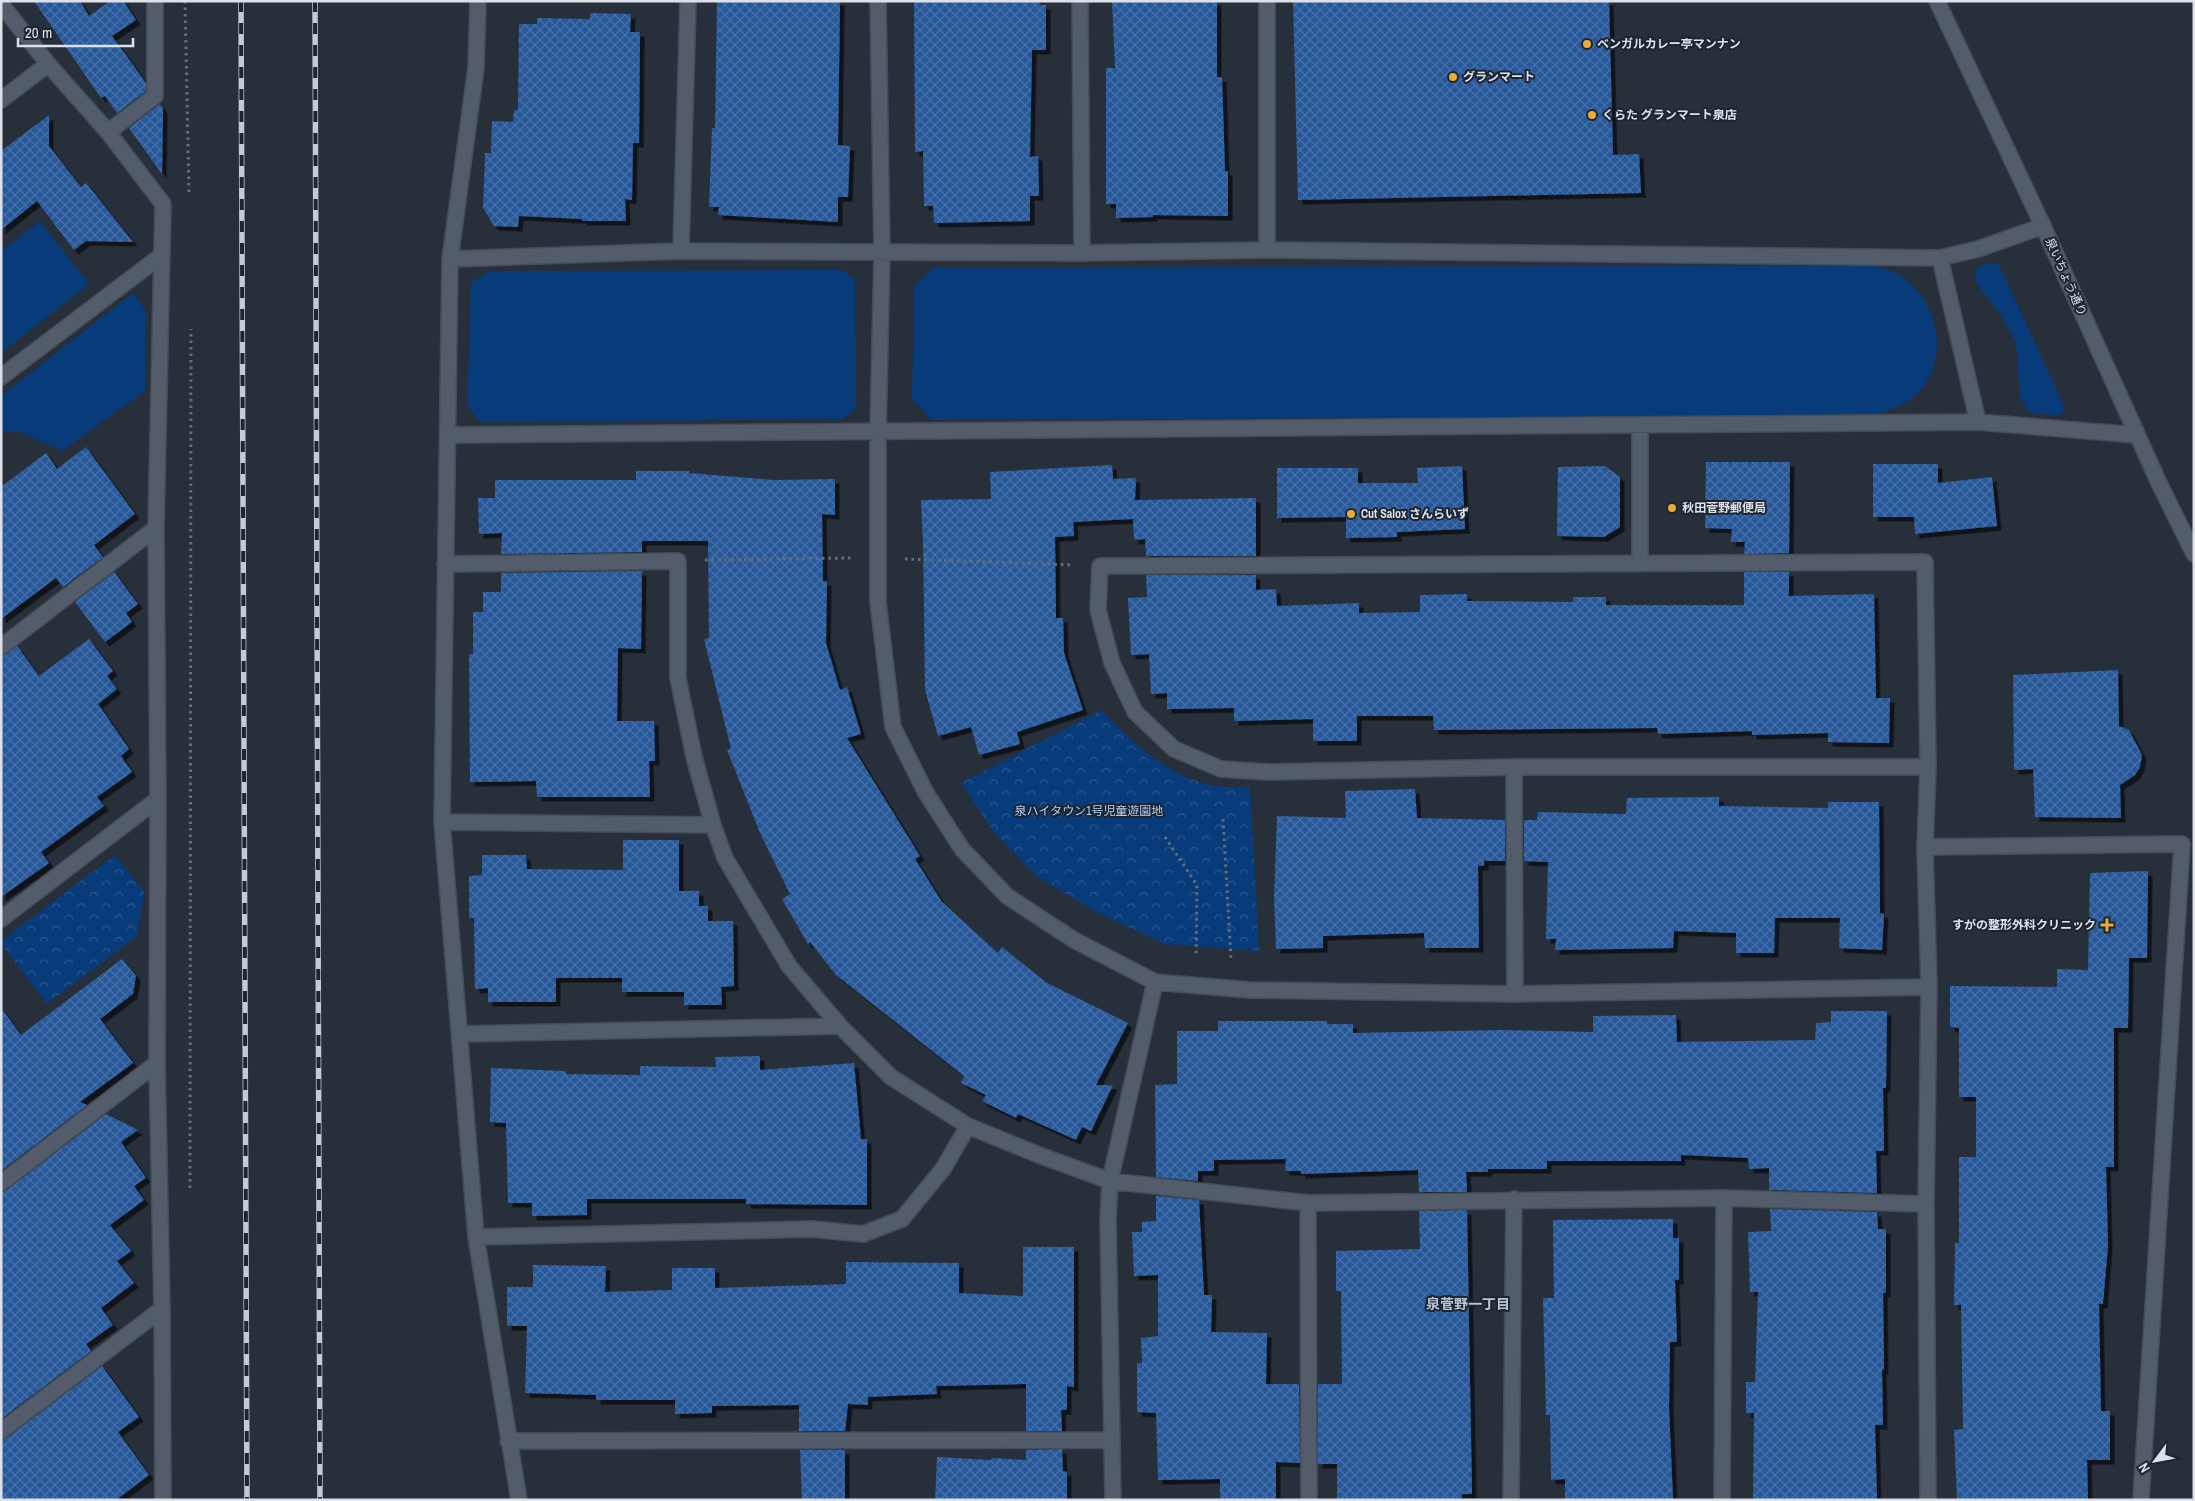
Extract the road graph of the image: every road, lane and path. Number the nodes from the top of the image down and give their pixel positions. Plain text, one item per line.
1 (155, 1) edge
2 (185, 1) edge
3 (478, 1) edge
4 (688, 1) edge
5 (878, 1) edge
6 (1080, 1) edge
7 (1267, 1) edge
8 (1937, 1) edge
9 (1, 4) edge
10 (48, 64) junction
11 (1, 100) edge
12 (108, 132) junction
13 (190, 198) dead end
14 (2043, 226) junction
15 (1267, 250) junction
16 (681, 251) junction
17 (882, 253) junction
18 (1082, 253) junction
19 (162, 255) junction
20 (1940, 258) junction
21 (450, 259) junction
22 (191, 326) dead end
23 (1, 377) edge
24 (1978, 422) junction
25 (1640, 426) junction
26 (878, 433) junction
27 (448, 435) junction
28 (2137, 435) junction
29 (156, 528) junction
30 (2190, 532) edge
31 (2194, 554) edge
32 (1640, 563) junction
33 (445, 564) junction
34 (1, 647) edge
35 (1514, 767) junction
36 (1928, 767) junction
37 (158, 799) junction
38 (1223, 820) dead end
39 (442, 822) junction
40 (713, 825) junction
41 (1165, 837) dead end
42 (1925, 847) junction
43 (1, 919) edge
44 (1156, 982) junction
45 (1196, 985) junction
46 (1929, 987) junction
47 (1232, 988) junction
48 (1516, 994) junction
49 (840, 1026) junction
50 (460, 1034) junction
51 (157, 1063) junction
52 (968, 1126) junction
53 (1110, 1181) junction
54 (1, 1183) edge
55 (190, 1191) dead end
56 (1724, 1198) junction
57 (1514, 1200) junction
58 (1308, 1203) junction
59 (1926, 1204) junction
60 (476, 1237) junction
61 (162, 1309) junction
62 (1, 1431) edge
63 (1112, 1440) junction
64 (508, 1441) junction
65 (163, 1500) edge
66 (519, 1500) edge
67 (1113, 1500) edge
68 (1309, 1500) edge
69 (1511, 1500) edge
70 (1722, 1500) edge
71 (1928, 1500) edge
72 (2141, 1500) edge

1 - 12 street
2 - 13 path
3 - 21 street
4 - 16 street
5 - 17 street
6 - 18 street
7 - 15 street
8 - 14 street, 泉いちょう通り
9 - 10 street
10 - 11 street
10 - 12 street
12 - 19 street
14 - 20 street
14 - 28 street, 泉いちょう通り
15 - 18 street
15 - 20 street
16 - 17 street
16 - 21 street
17 - 18 street
17 - 26 street
19 - 23 street
19 - 29 street
20 - 24 street
21 - 27 street
22 - 55 path
24 - 25 street
24 - 28 street
25 - 26 street
25 - 32 street
26 - 27 street
26 - 44 street
27 - 33 street
28 - 30 street, 泉いちょう通り
29 - 34 street
29 - 37 street
30 - 31 street, 泉いちょう通り
32 - 35 street
32 - 36 street
33 - 39 street
33 - 40 street
35 - 36 street
35 - 48 street
36 - 42 street
37 - 43 street
37 - 51 street
38 - 47 path
39 - 40 street
39 - 50 street
40 - 49 street
41 - 45 path
42 - 46 street
42 - 72 street
44 - 45 street
44 - 53 street
45 - 47 street
46 - 48 street
46 - 59 street
47 - 48 street
49 - 50 street
49 - 52 street
50 - 60 street
51 - 54 street
51 - 61 street
52 - 53 street
52 - 60 street
53 - 58 street
53 - 63 street
56 - 57 street
56 - 59 street
56 - 70 street
57 - 58 street
57 - 69 street
58 - 68 street
59 - 71 street
60 - 64 street
61 - 62 street
61 - 65 street
63 - 64 street
63 - 67 street
64 - 66 street

